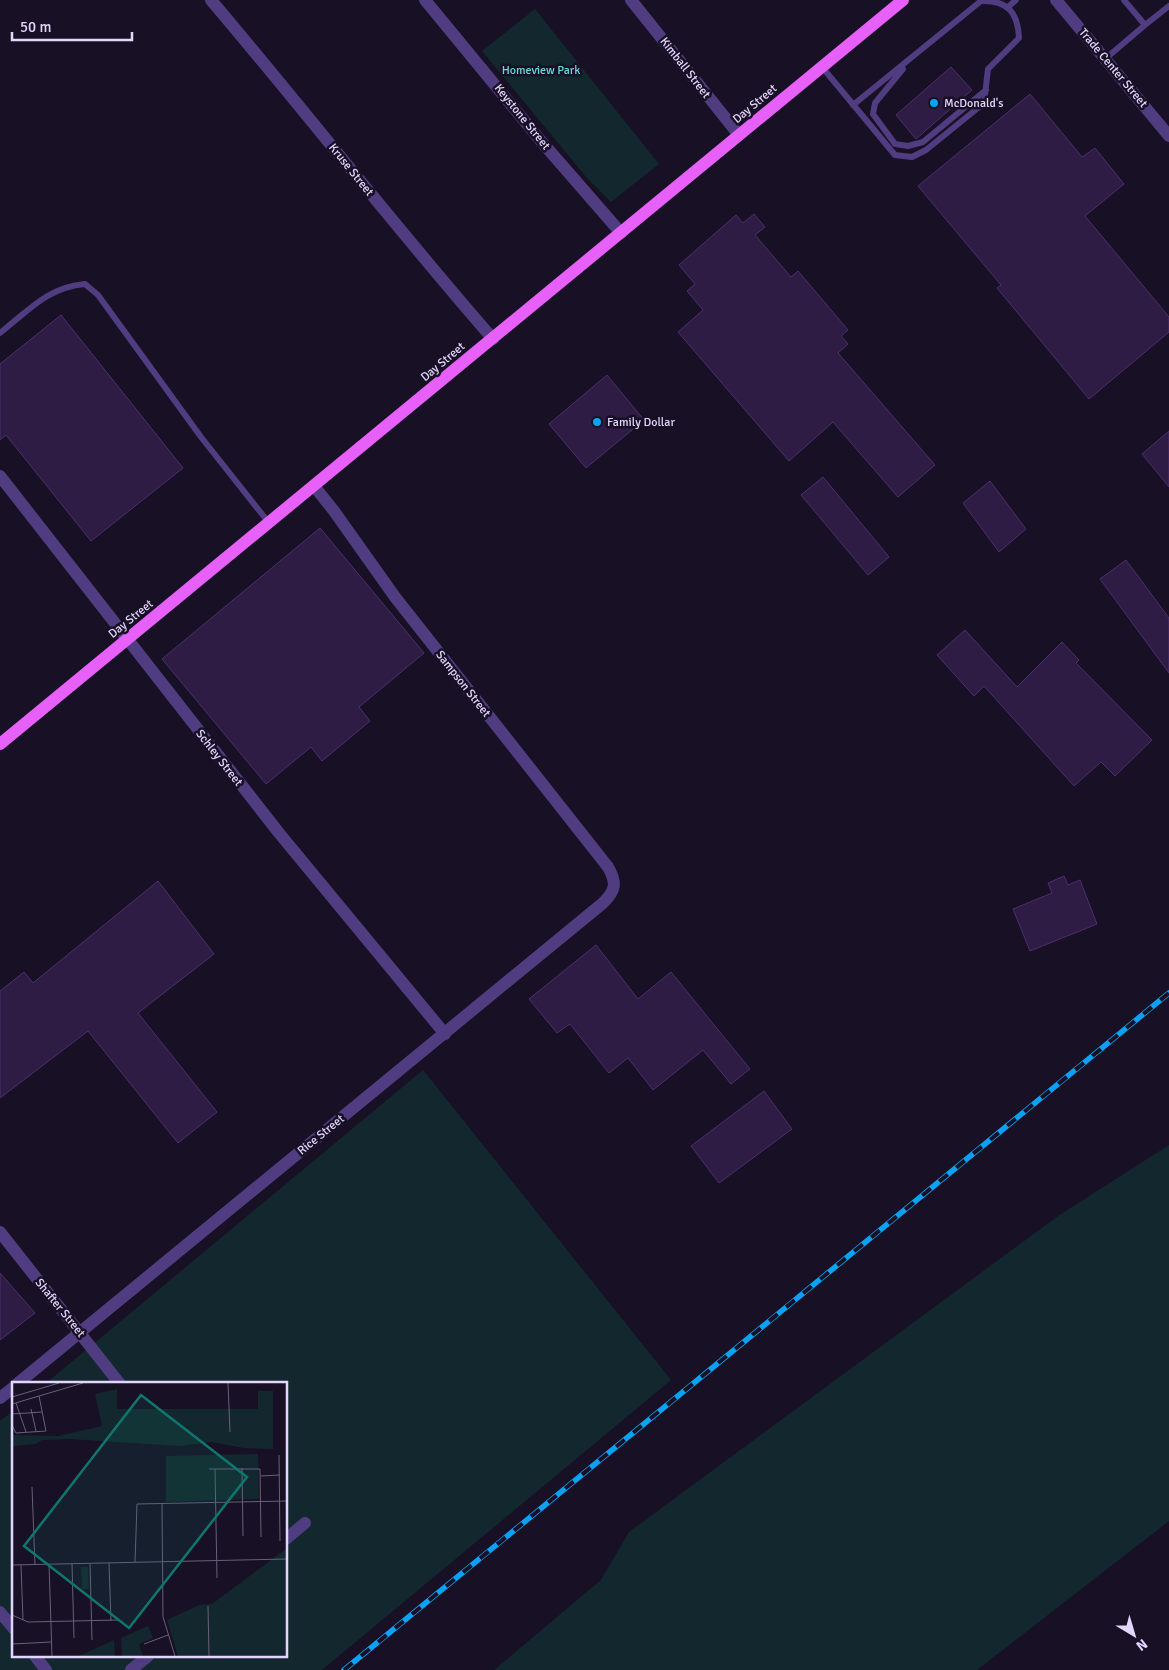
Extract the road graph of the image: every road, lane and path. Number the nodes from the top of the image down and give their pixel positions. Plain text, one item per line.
1 (211, 0) edge
2 (425, 0) edge
3 (631, 0) edge
4 (1016, 0) edge
5 (1056, 0) edge
6 (1124, 0) edge
7 (981, 1) edge
8 (896, 2) edge
9 (1169, 6) edge
10 (1008, 7) junction
11 (1145, 25) junction
12 (1105, 59) junction
13 (910, 60) junction
14 (822, 67) junction
15 (986, 90) junction
16 (853, 105) junction
17 (740, 135) junction
18 (1169, 136) edge
19 (621, 233) junction
20 (0, 333) edge
21 (493, 339) junction
22 (0, 476) edge
23 (314, 486) junction
24 (269, 523) junction
25 (126, 640) junction
26 (0, 744) edge
27 (615, 880) joint
28 (445, 1034) junction
29 (0, 1232) edge
30 (80, 1333) junction
31 (19, 1382) edge
32 (118, 1382) edge
33 (12, 1389) edge
34 (0, 1398) edge
35 (305, 1523) dead end
36 (288, 1537) edge
37 (0, 1612) edge
38 (12, 1627) edge
39 (37, 1658) edge
40 (146, 1658) edge
41 (46, 1670) edge
42 (131, 1670) edge

1 - 21 street, Kruse Street
2 - 19 street, Keystone Street
3 - 17 street, Kimball Street
4 - 10 lane
5 - 12 street, Trade Center Street
6 - 11 lane
7 - 10 lane
7 - 13 lane
8 - 14 main road, Day Street
9 - 11 lane
10 - 15 lane
11 - 12 lane
12 - 18 street, Trade Center Street
13 - 15 lane
13 - 16 lane
14 - 16 lane
14 - 17 main road, Day Street
15 - 16 lane
17 - 19 main road, Day Street
19 - 21 main road, Day Street
20 - 24 lane
21 - 23 main road, Day Street
22 - 25 street, Schley Street
23 - 24 main road, Day Street
23 - 27 street, Sampson Street
24 - 25 main road, Day Street
25 - 26 main road, Day Street
25 - 28 street, Schley Street
27 - 28 street, Rice Street
28 - 30 street, Rice Street
29 - 30 street, Shafter Street
30 - 31 street, Rice Street
30 - 32 street, Shafter Street
33 - 34 street
35 - 36 street
37 - 38 street
39 - 41 street
40 - 42 street

